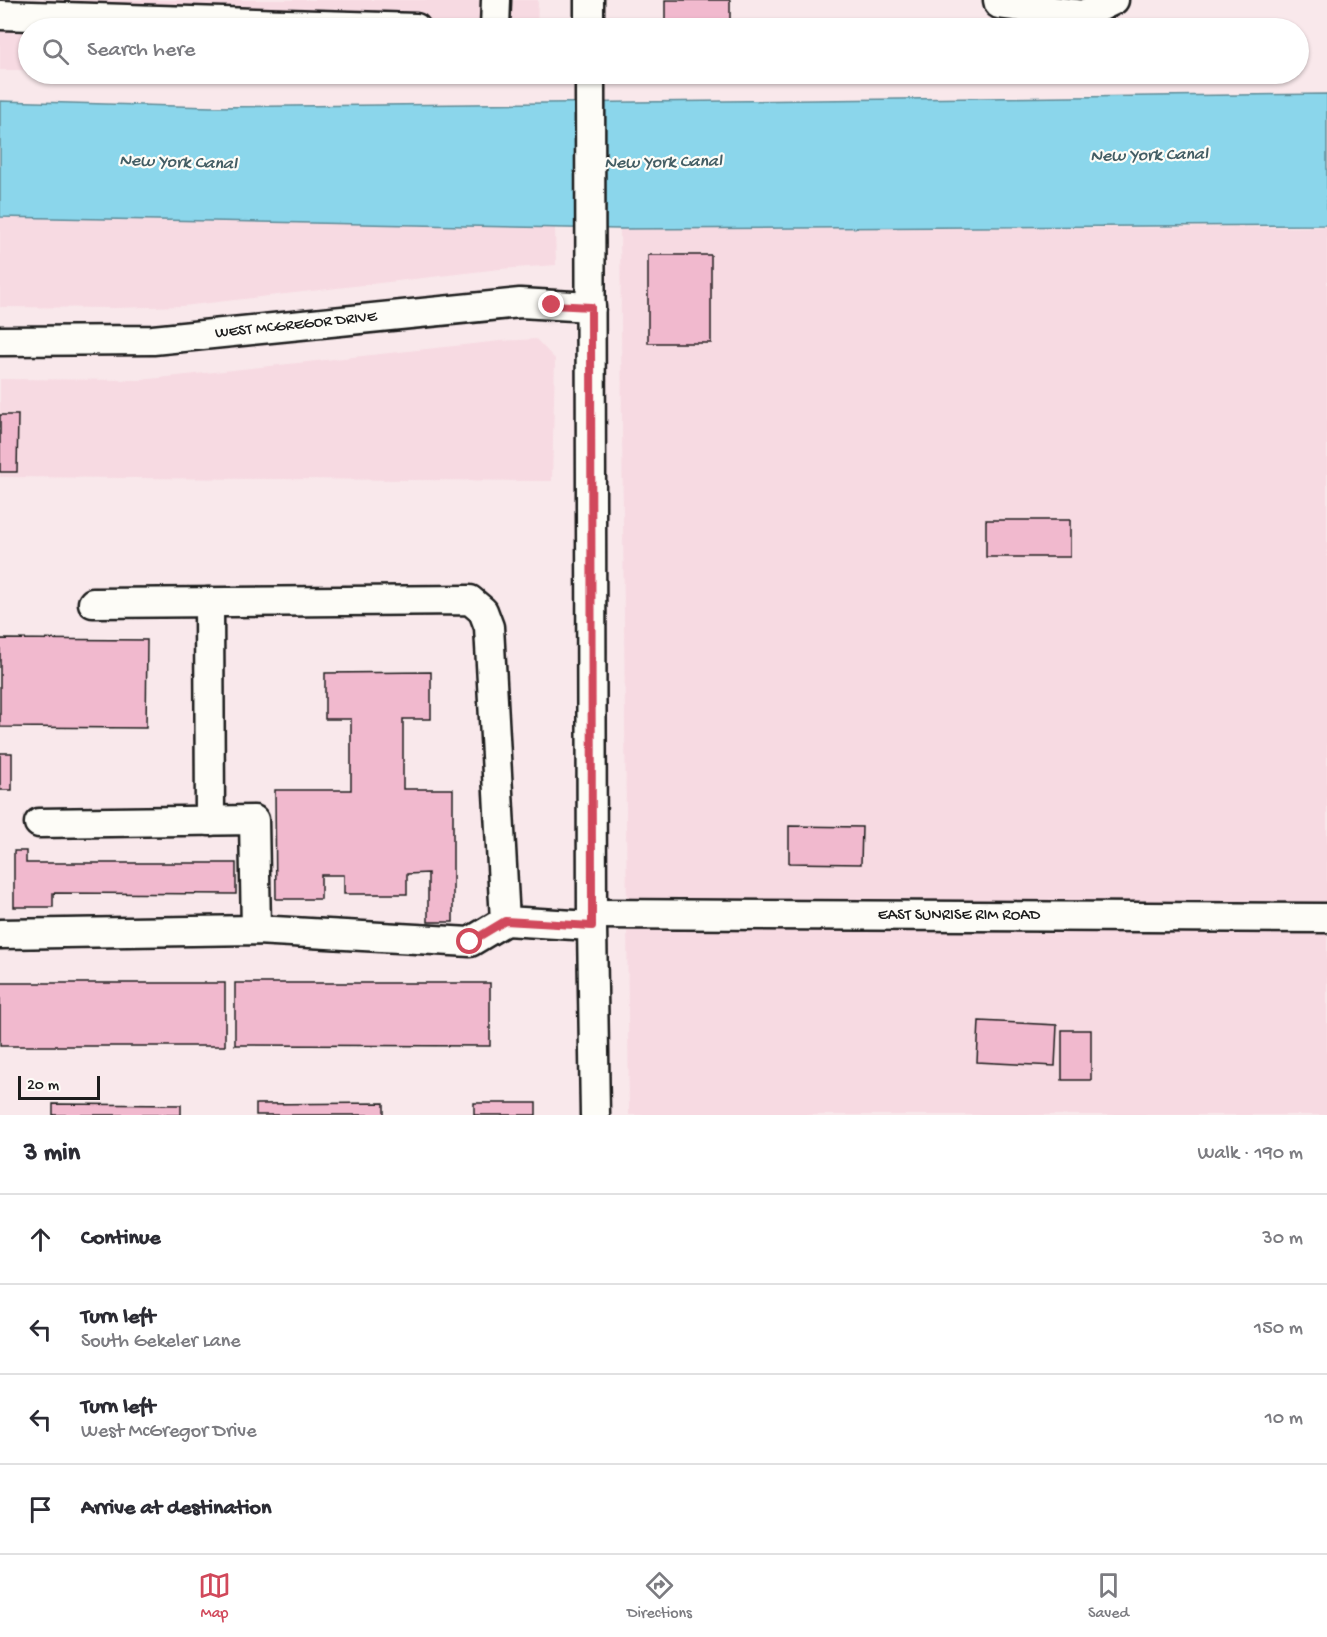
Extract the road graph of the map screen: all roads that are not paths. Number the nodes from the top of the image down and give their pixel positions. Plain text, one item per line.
1 (496, 0) edge
2 (589, 0) edge
3 (998, 0) edge
4 (1114, 0) edge
5 (0, 15) edge
6 (96, 18) edge
7 (495, 18) edge
8 (589, 18) edge
9 (590, 84) edge
10 (591, 307) junction
11 (0, 341) edge
12 (209, 602) junction
13 (93, 603) dead end
14 (210, 821) junction
15 (39, 823) dead end
16 (1327, 918) edge
17 (592, 920) junction
18 (505, 921) junction
19 (256, 930) junction
20 (0, 934) edge
21 (595, 1115) edge

1 - 7 street
2 - 8 street
3 - 4 street
5 - 6 street
9 - 10 street
10 - 11 street, WEST MCGREGOR DRIVE
10 - 17 street
12 - 13 street
12 - 14 street
12 - 18 street
14 - 15 street
14 - 19 street
16 - 17 street, EAST SUNRISE RIM ROAD
17 - 18 street, EAST SUNRISE RIM ROAD
17 - 21 street
18 - 19 street
19 - 20 street

